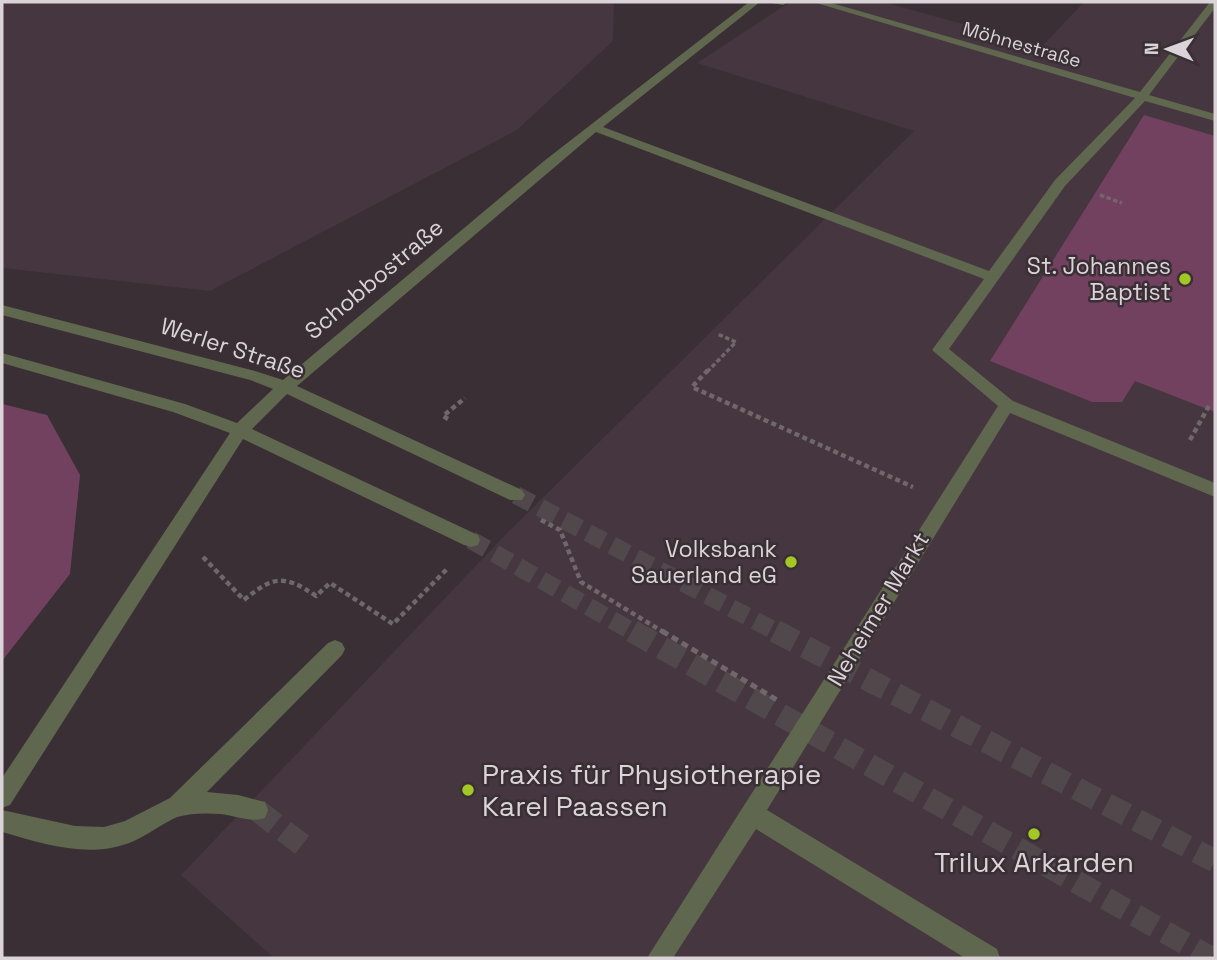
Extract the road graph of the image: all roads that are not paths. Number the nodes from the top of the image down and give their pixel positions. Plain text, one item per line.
1 (755, 2) edge
2 (771, 2) edge
3 (783, 2) edge
4 (818, 2) edge
5 (1215, 2) edge
6 (1142, 97) junction
7 (1215, 118) edge
8 (595, 128) junction
9 (992, 277) junction
10 (2, 310) edge
11 (2, 358) edge
12 (285, 387) junction
13 (1007, 405) junction
14 (240, 430) junction
15 (1215, 490) edge
16 (516, 495) tunnel mouth
17 (471, 540) tunnel mouth
18 (335, 649) dead end
19 (2, 797) edge
20 (177, 806) junction
21 (257, 810) tunnel mouth
22 (754, 815) junction
23 (2, 821) edge
24 (659, 958) edge
25 (988, 958) edge

1 - 8 street, Schobbostraße
2 - 3 street
4 - 6 street, Möhnestraße
5 - 6 street
6 - 7 street, Möhnestraße
6 - 9 street
8 - 9 street
8 - 12 street, Schobbostraße
9 - 13 street
10 - 12 street, Werler Straße
11 - 14 street
12 - 14 street, Schobbostraße
12 - 16 street, Werler Straße
13 - 15 street
13 - 22 street, Neheimer Markt
14 - 17 street
14 - 19 street, Schobbostraße
18 - 20 street
20 - 21 street
20 - 23 street
22 - 24 street, Neheimer Markt
22 - 25 street

